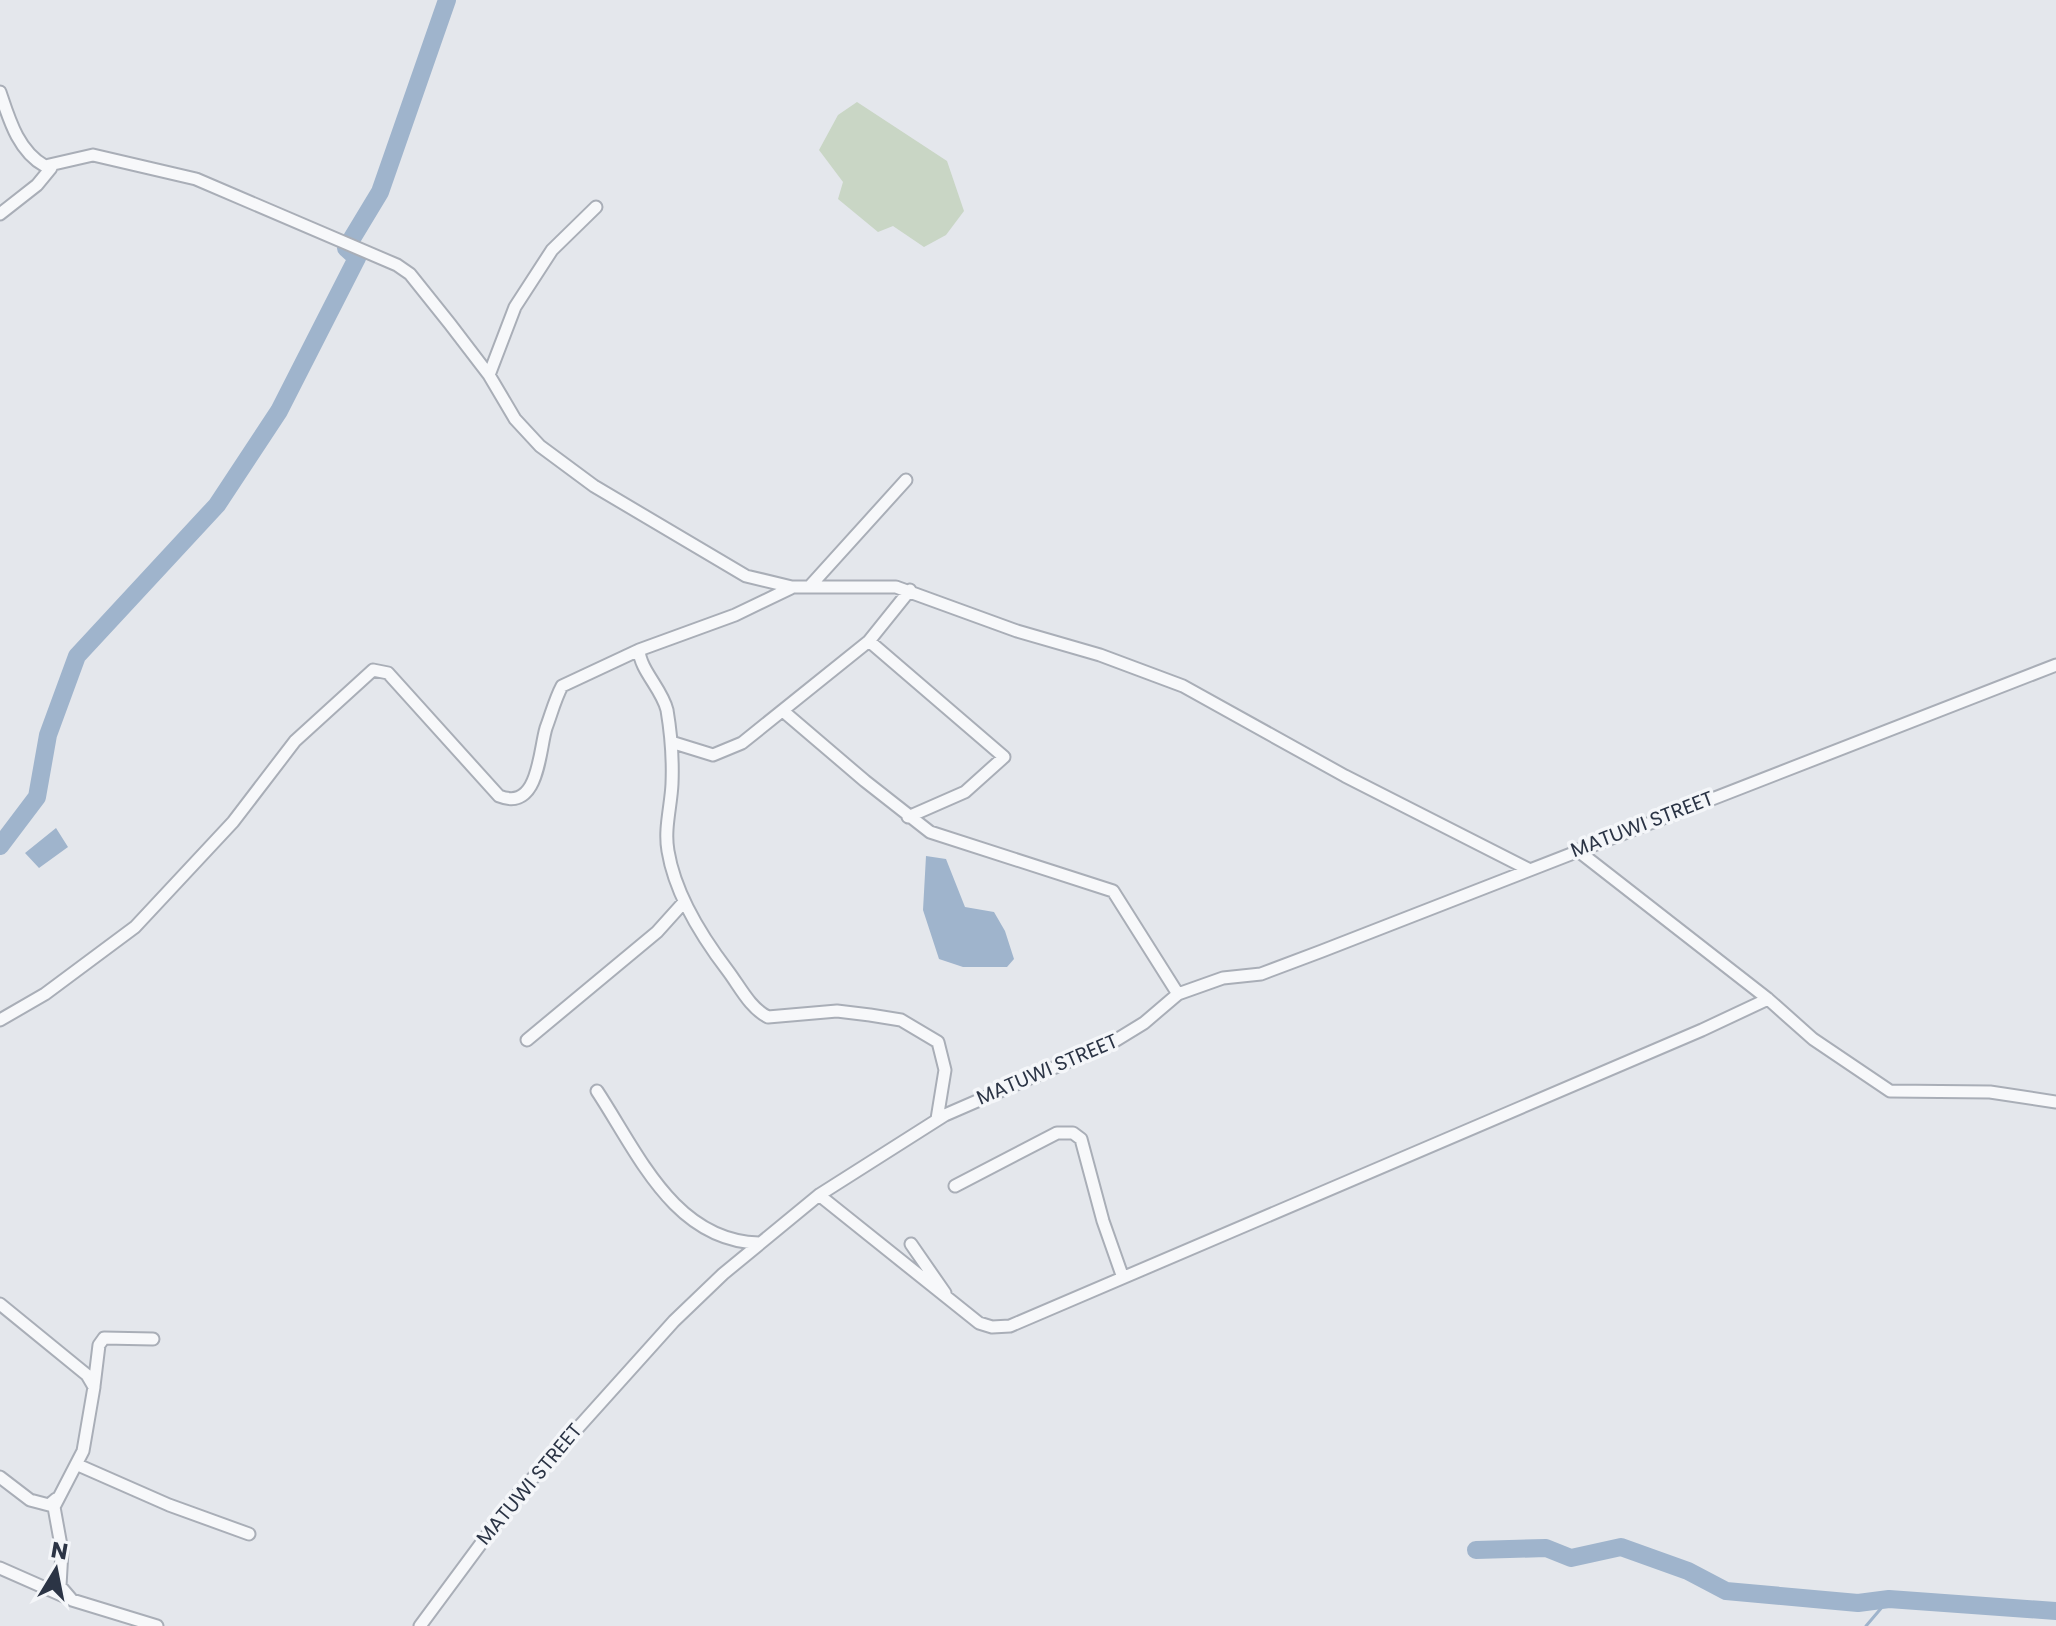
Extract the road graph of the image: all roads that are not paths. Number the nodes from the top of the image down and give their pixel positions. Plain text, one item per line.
1 (0, 92) edge
2 (51, 168) junction
3 (596, 207) dead end
4 (0, 214) edge
5 (489, 375) junction
6 (906, 480) dead end
7 (811, 585) junction
8 (792, 587) junction
9 (910, 590) junction
10 (869, 641) junction
11 (639, 650) junction
12 (2056, 665) edge
13 (783, 711) junction
14 (671, 742) junction
15 (908, 817) junction
16 (1577, 850) junction
17 (1528, 869) junction
18 (684, 902) junction
19 (1178, 994) junction
20 (1768, 999) junction
21 (0, 1020) edge
22 (527, 1040) dead end
23 (597, 1091) dead end
24 (2056, 1102) edge
25 (937, 1119) junction
26 (955, 1186) dead end
27 (819, 1195) junction
28 (759, 1243) junction
29 (911, 1244) dead end
30 (1122, 1275) junction
31 (951, 1303) junction
32 (0, 1304) edge
33 (153, 1339) dead end
34 (94, 1387) junction
35 (78, 1465) junction
36 (0, 1477) edge
37 (56, 1498) junction
38 (249, 1534) dead end
39 (0, 1568) edge
40 (72, 1600) junction
41 (157, 1626) edge
42 (420, 1626) edge

1 - 2 street
2 - 4 street
2 - 5 street
3 - 5 street
5 - 8 street
6 - 7 street
7 - 8 street
7 - 9 street
8 - 11 street
9 - 10 street
9 - 17 street
10 - 13 street
10 - 15 street
11 - 14 street
11 - 21 street
12 - 16 street, MATUWI STREET
13 - 14 street
13 - 15 street
14 - 18 street
15 - 19 street
16 - 17 street, MATUWI STREET
16 - 20 street
17 - 19 street, MATUWI STREET
18 - 22 street
18 - 25 street
19 - 25 street, MATUWI STREET
20 - 24 street
20 - 30 street
23 - 28 street
25 - 27 street, MATUWI STREET
26 - 30 street
27 - 28 street, MATUWI STREET
27 - 31 street
28 - 42 street, MATUWI STREET
29 - 31 street
30 - 31 street
32 - 34 street
33 - 34 street
34 - 35 street
35 - 37 street
35 - 38 street
36 - 37 street
37 - 40 street
39 - 40 street
40 - 41 street

